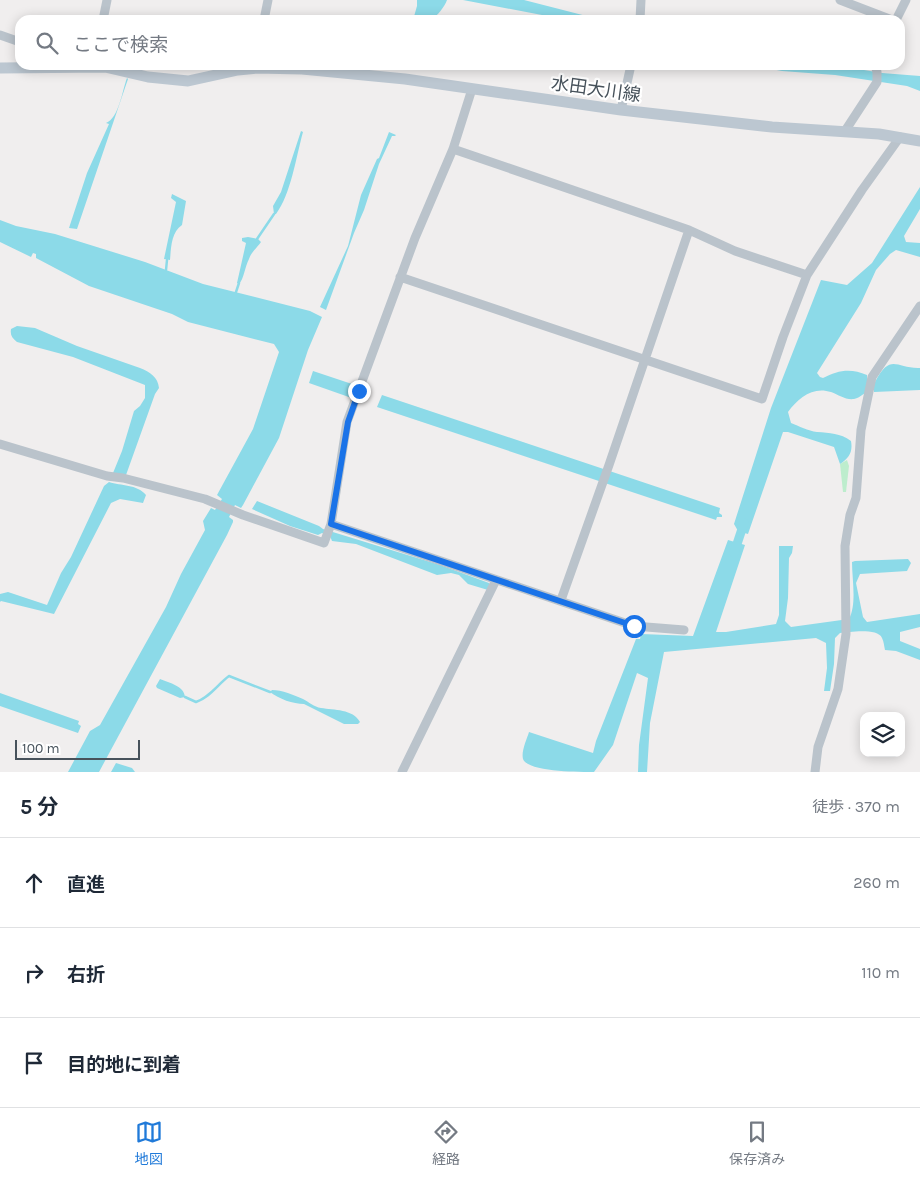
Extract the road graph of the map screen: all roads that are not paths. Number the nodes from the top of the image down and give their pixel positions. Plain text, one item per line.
1 (107, 0) edge
2 (268, 0) edge
3 (641, 0) edge
4 (840, 0) edge
5 (906, 0) edge
6 (104, 15) edge
7 (265, 15) edge
8 (640, 15) edge
9 (880, 15) edge
10 (897, 15) edge
11 (0, 35) edge
12 (15, 40) edge
13 (15, 67) edge
14 (0, 68) edge
15 (118, 70) edge
16 (238, 70) edge
17 (316, 70) edge
18 (630, 70) edge
19 (877, 73) edge
20 (472, 89) junction
21 (621, 110) junction
22 (845, 132) junction
23 (900, 137) junction
24 (920, 141) edge
25 (453, 149) junction
26 (688, 230) junction
27 (807, 275) junction
28 (400, 277) junction
29 (920, 306) edge
30 (644, 359) junction
31 (0, 444) edge
32 (331, 524) junction
33 (496, 580) junction
34 (561, 600) junction
35 (684, 630) dead end
36 (402, 772) edge
37 (815, 772) edge

1 - 6 street
2 - 7 street
3 - 8 street
4 - 9 street
5 - 10 street
11 - 12 street
13 - 14 main road, 水田大川線
15 - 16 main road, 水田大川線
17 - 20 main road, 水田大川線
18 - 21 street
19 - 22 street
20 - 21 main road, 水田大川線
20 - 25 street
21 - 22 main road, 水田大川線
22 - 23 main road, 水田大川線
23 - 24 main road, 水田大川線
23 - 27 street
25 - 26 street
25 - 28 street
26 - 27 street
26 - 30 street
27 - 30 street
28 - 30 street
28 - 32 street
29 - 37 street
30 - 34 street
31 - 32 street
32 - 33 street
33 - 34 street
33 - 36 street
34 - 35 street

